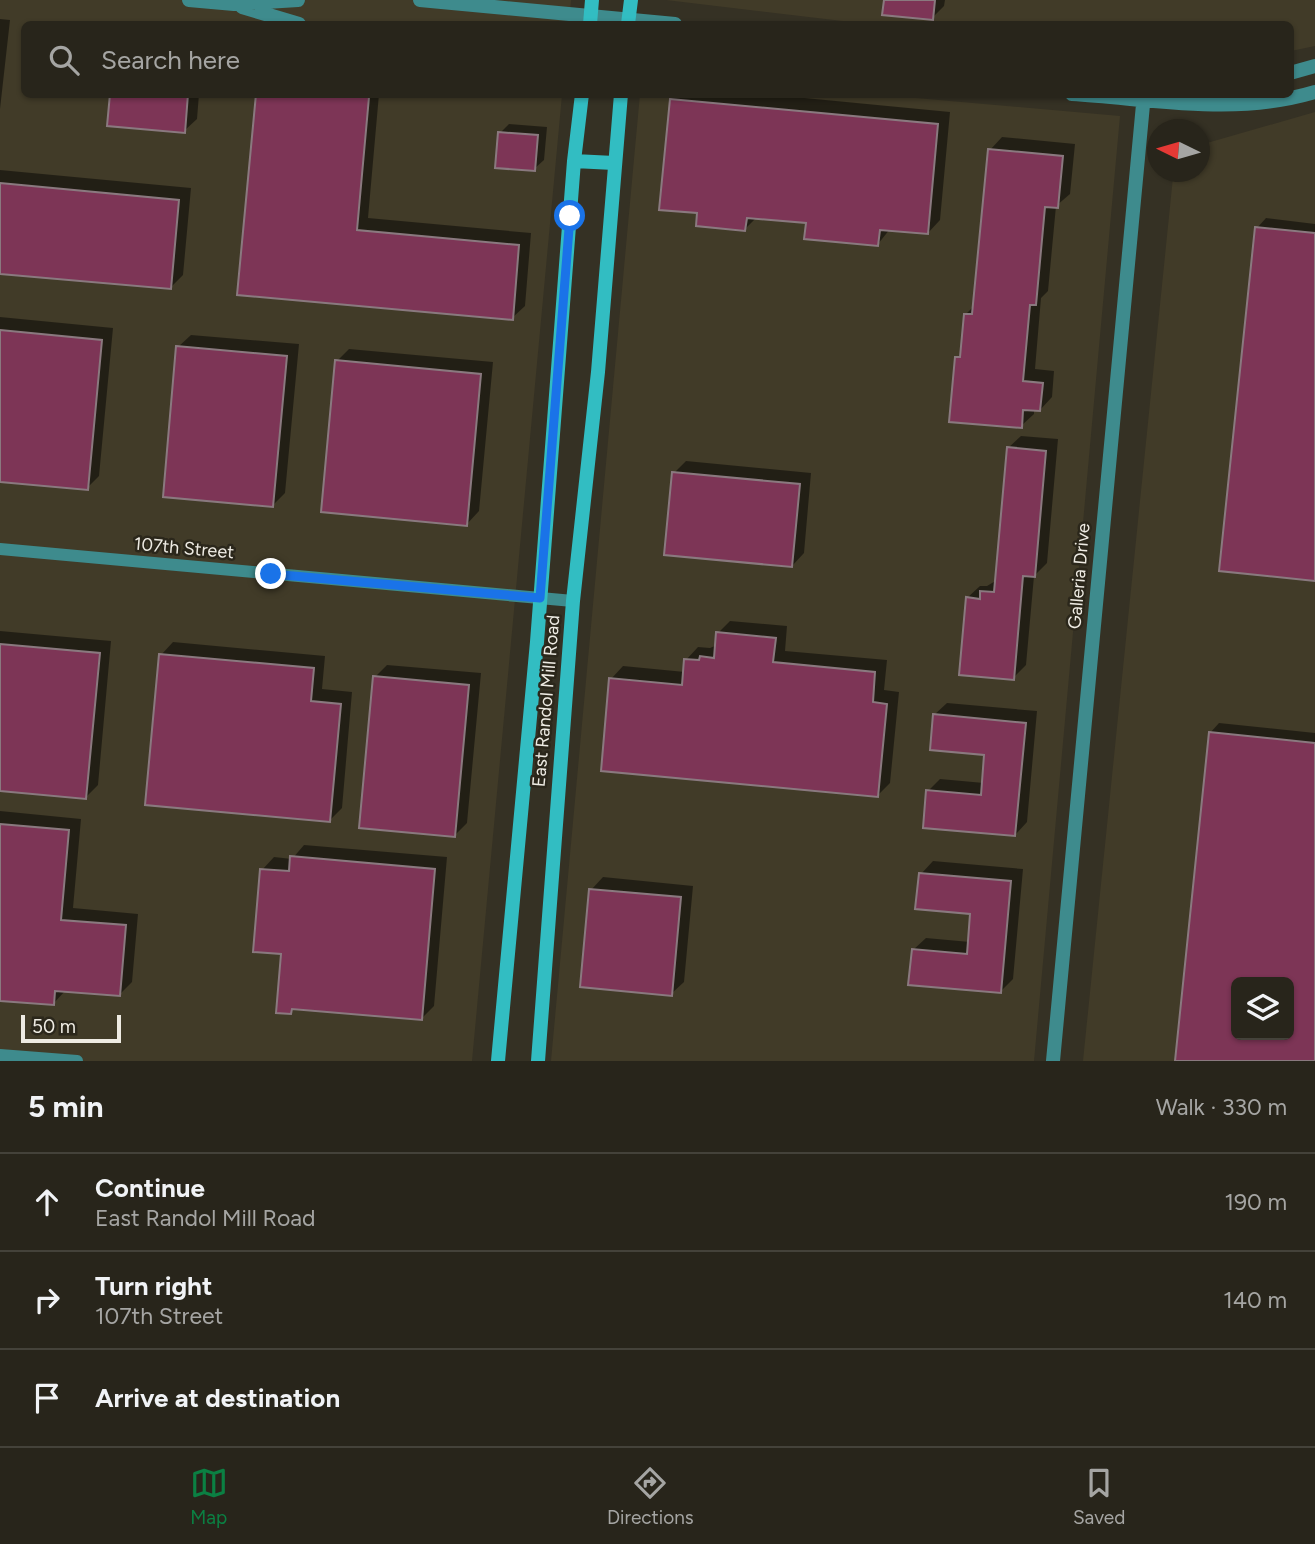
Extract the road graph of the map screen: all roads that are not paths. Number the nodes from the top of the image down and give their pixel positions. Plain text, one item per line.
1 (189, 0) edge
2 (298, 0) edge
3 (420, 0) edge
4 (631, 0) edge
5 (234, 4) junction
6 (591, 13) edge
7 (289, 21) edge
8 (625, 21) edge
9 (629, 21) edge
10 (1315, 66) edge
11 (1294, 72) edge
12 (1315, 92) edge
13 (1294, 97) edge
14 (582, 98) edge
15 (621, 98) edge
16 (1144, 98) edge
17 (1152, 98) edge
18 (1290, 98) edge
19 (574, 161) junction
20 (614, 163) junction
21 (0, 549) edge
22 (540, 598) junction
23 (573, 601) junction
24 (0, 1055) edge
25 (77, 1061) edge
26 (498, 1061) edge
27 (538, 1061) edge
28 (1053, 1061) edge

1 - 5 street
2 - 5 street
3 - 6 street
4 - 9 main road
5 - 7 street
6 - 8 street
10 - 11 street
12 - 13 street
14 - 19 main road, East Randol Mill Road
15 - 20 main road, East Randol Mill Road
16 - 28 street, Galleria Drive
17 - 18 street
19 - 20 main road
19 - 22 main road, East Randol Mill Road
20 - 23 main road, East Randol Mill Road
21 - 22 street, 107th Street
22 - 23 street, 107th Street
22 - 26 main road, East Randol Mill Road
23 - 27 main road, East Randol Mill Road
24 - 25 street

